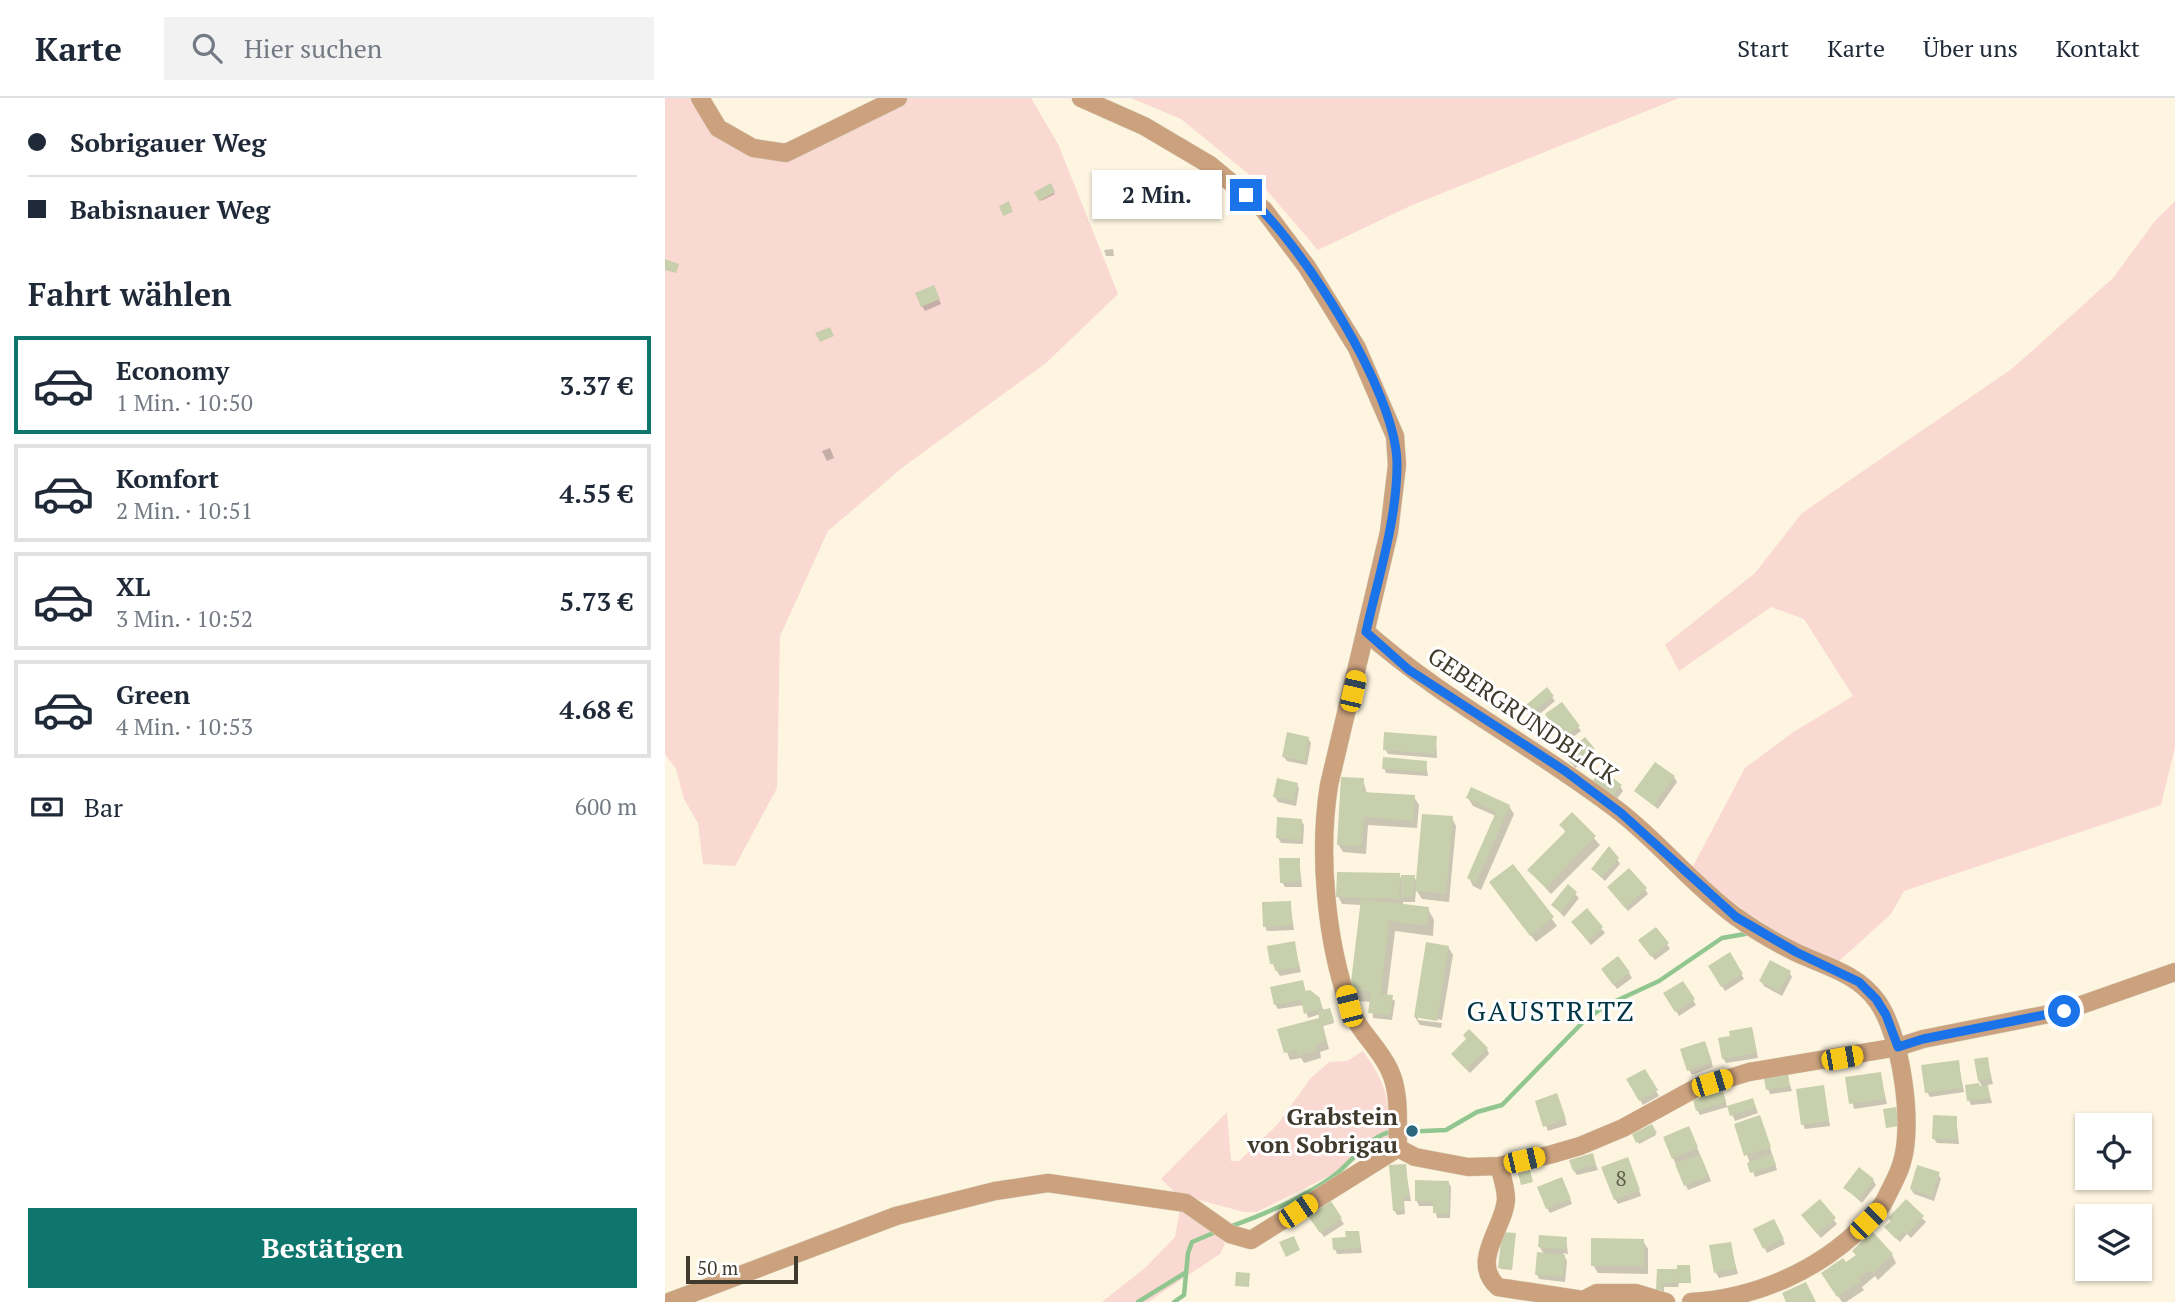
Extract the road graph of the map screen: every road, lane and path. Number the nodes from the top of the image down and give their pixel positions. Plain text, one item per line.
1 (699, 98) edge
2 (898, 98) edge
3 (1081, 98) edge
4 (1366, 632) junction
5 (2175, 972) edge
6 (1898, 1047) junction
7 (1398, 1137) junction
8 (1499, 1166) junction
9 (669, 1302) edge
10 (1666, 1302) edge
11 (1691, 1302) edge

1 - 2 street
3 - 4 street
4 - 6 street, GEBERGRUNDBLICK
4 - 7 street
5 - 6 street
6 - 8 street
6 - 11 street, GEBERGRUNDBLICK
7 - 8 street
7 - 9 street
8 - 10 street

